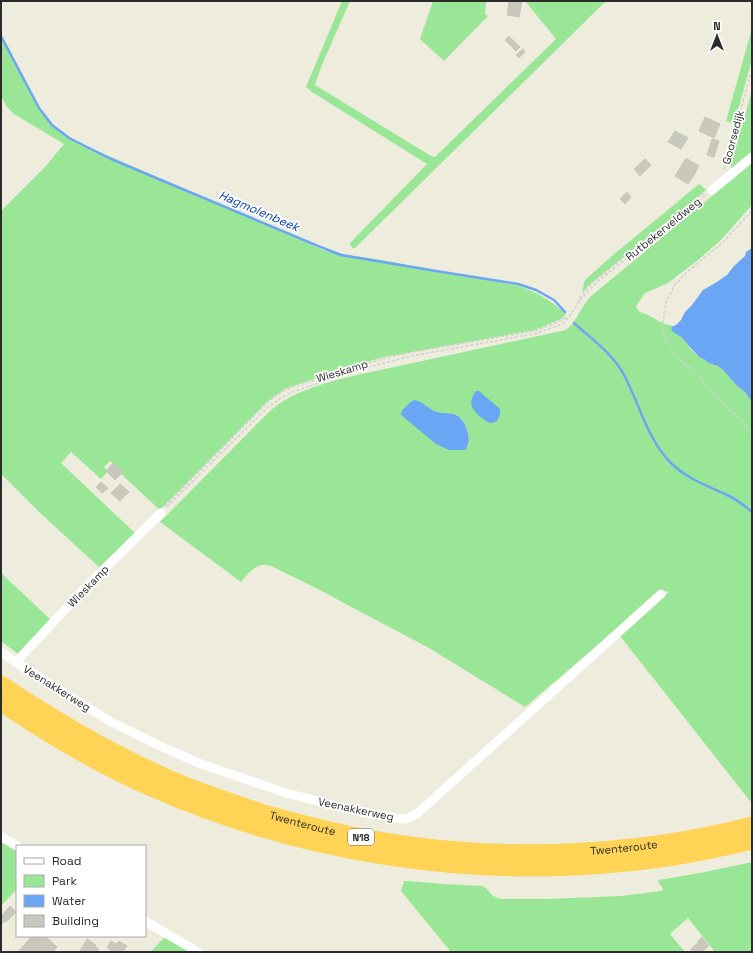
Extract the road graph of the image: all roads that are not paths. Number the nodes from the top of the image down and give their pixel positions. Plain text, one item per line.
1 (752, 156) edge
2 (712, 190) road end
3 (161, 513) road end
4 (661, 594) dead end
5 (1, 652) edge
6 (16, 662) junction
7 (1, 684) edge
8 (1, 703) edge
9 (752, 825) edge
10 (1, 837) edge
11 (752, 841) edge
12 (16, 845) edge
13 (146, 922) edge
14 (198, 952) edge

1 - 2 street, Rutbekerveldweg
3 - 6 street, Wieskamp
4 - 6 street, Veenakkerweg
5 - 6 street, Veenakkerweg
7 - 9 highway, Twenteroute / N18
8 - 11 highway, Twenteroute / N18
10 - 12 street
13 - 14 street

